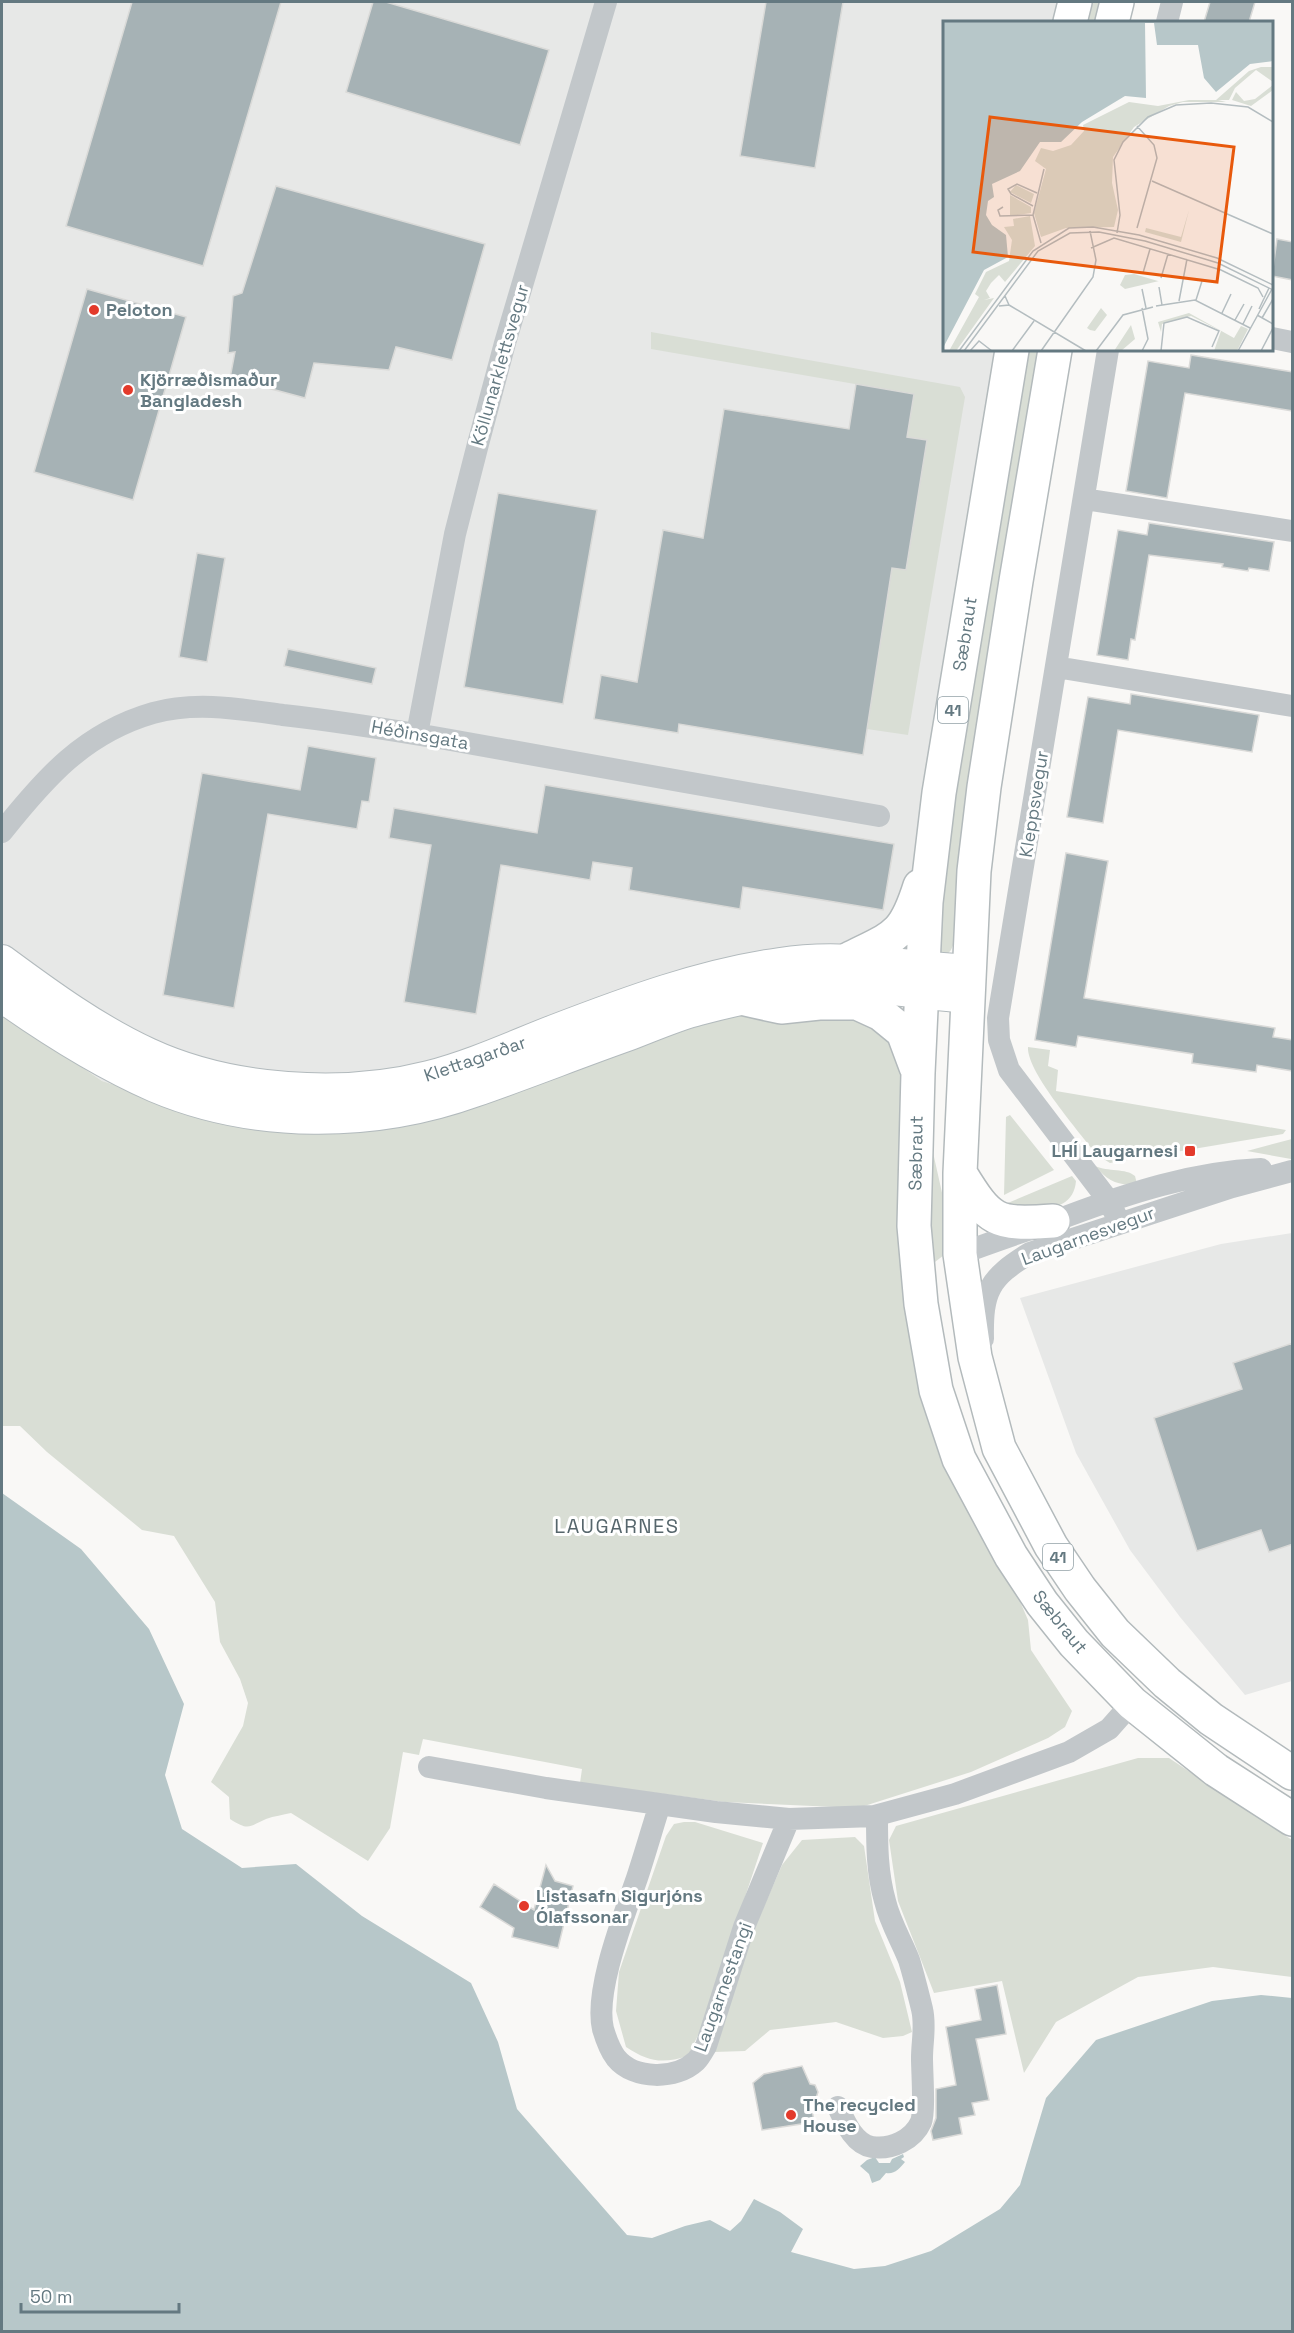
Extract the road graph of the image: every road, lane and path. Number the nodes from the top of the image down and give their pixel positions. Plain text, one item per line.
1 (606, 2) edge
2 (1075, 2) edge
3 (1117, 2) edge
4 (1173, 2) edge
5 (1070, 21) edge
6 (1112, 21) edge
7 (1167, 21) edge
8 (1273, 338) edge
9 (1293, 342) edge
10 (1012, 351) edge
11 (1055, 351) edge
12 (1108, 351) edge
13 (1084, 499) junction
14 (1293, 531) edge
15 (1056, 667) junction
16 (1293, 706) edge
17 (417, 734) junction
18 (879, 816) dead end
19 (2, 832) edge
20 (932, 847) junction
21 (849, 959) junction
22 (2, 961) edge
23 (922, 980) junction
24 (967, 984) junction
25 (2, 996) edge
26 (745, 999) junction
27 (918, 1073) junction
28 (1293, 1170) edge
29 (960, 1173) junction
30 (1108, 1200) junction
31 (1053, 1221) junction
32 (1120, 1224) junction
33 (960, 1254) junction
34 (920, 1295) junction
35 (984, 1389) junction
36 (1132, 1703) junction
37 (429, 1767) dead end
38 (1293, 1773) edge
39 (660, 1804) junction
40 (877, 1816) junction
41 (789, 1819) junction
42 (1293, 1819) edge
43 (838, 2107) dead end

1 - 17 street, Köllunarklettsvegur
2 - 5 main road
3 - 6 main road
4 - 7 street
8 - 9 street
10 - 20 main road, Sæbraut / 41
11 - 24 main road, Sæbraut / 41
12 - 13 street, Kleppsvegur
13 - 14 street
13 - 15 street, Kleppsvegur
15 - 16 street
15 - 30 street, Kleppsvegur
17 - 18 street, Héðinsgata
17 - 19 street, Héðinsgata
20 - 21 main road
20 - 23 main road, Sæbraut / 41
21 - 22 main road, Klettagarðar
21 - 23 main road, Klettagarðar
23 - 24 main road, Klettagarðar
23 - 26 main road, Klettagarðar
23 - 27 main road, Sæbraut / 41
24 - 29 main road, Sæbraut / 41
25 - 26 main road, Klettagarðar
26 - 27 main road
27 - 34 main road, Sæbraut / 41
28 - 30 street, Laugarnesvegur
28 - 32 street, Laugarnesvegur
29 - 31 main road
29 - 33 main road, Sæbraut / 41
30 - 31 street, Laugarnesvegur
30 - 32 street, Kleppsvegur
31 - 33 street, Laugarnesvegur
32 - 35 street, Laugarnesvegur
33 - 34 main road
33 - 35 main road, Sæbraut / 41
34 - 36 main road, Sæbraut / 41
35 - 38 main road, Sæbraut / 41
36 - 40 street
36 - 42 main road, Sæbraut / 41
37 - 39 street
39 - 41 street
39 - 41 street, Laugarnestangi
40 - 41 street
40 - 43 street

